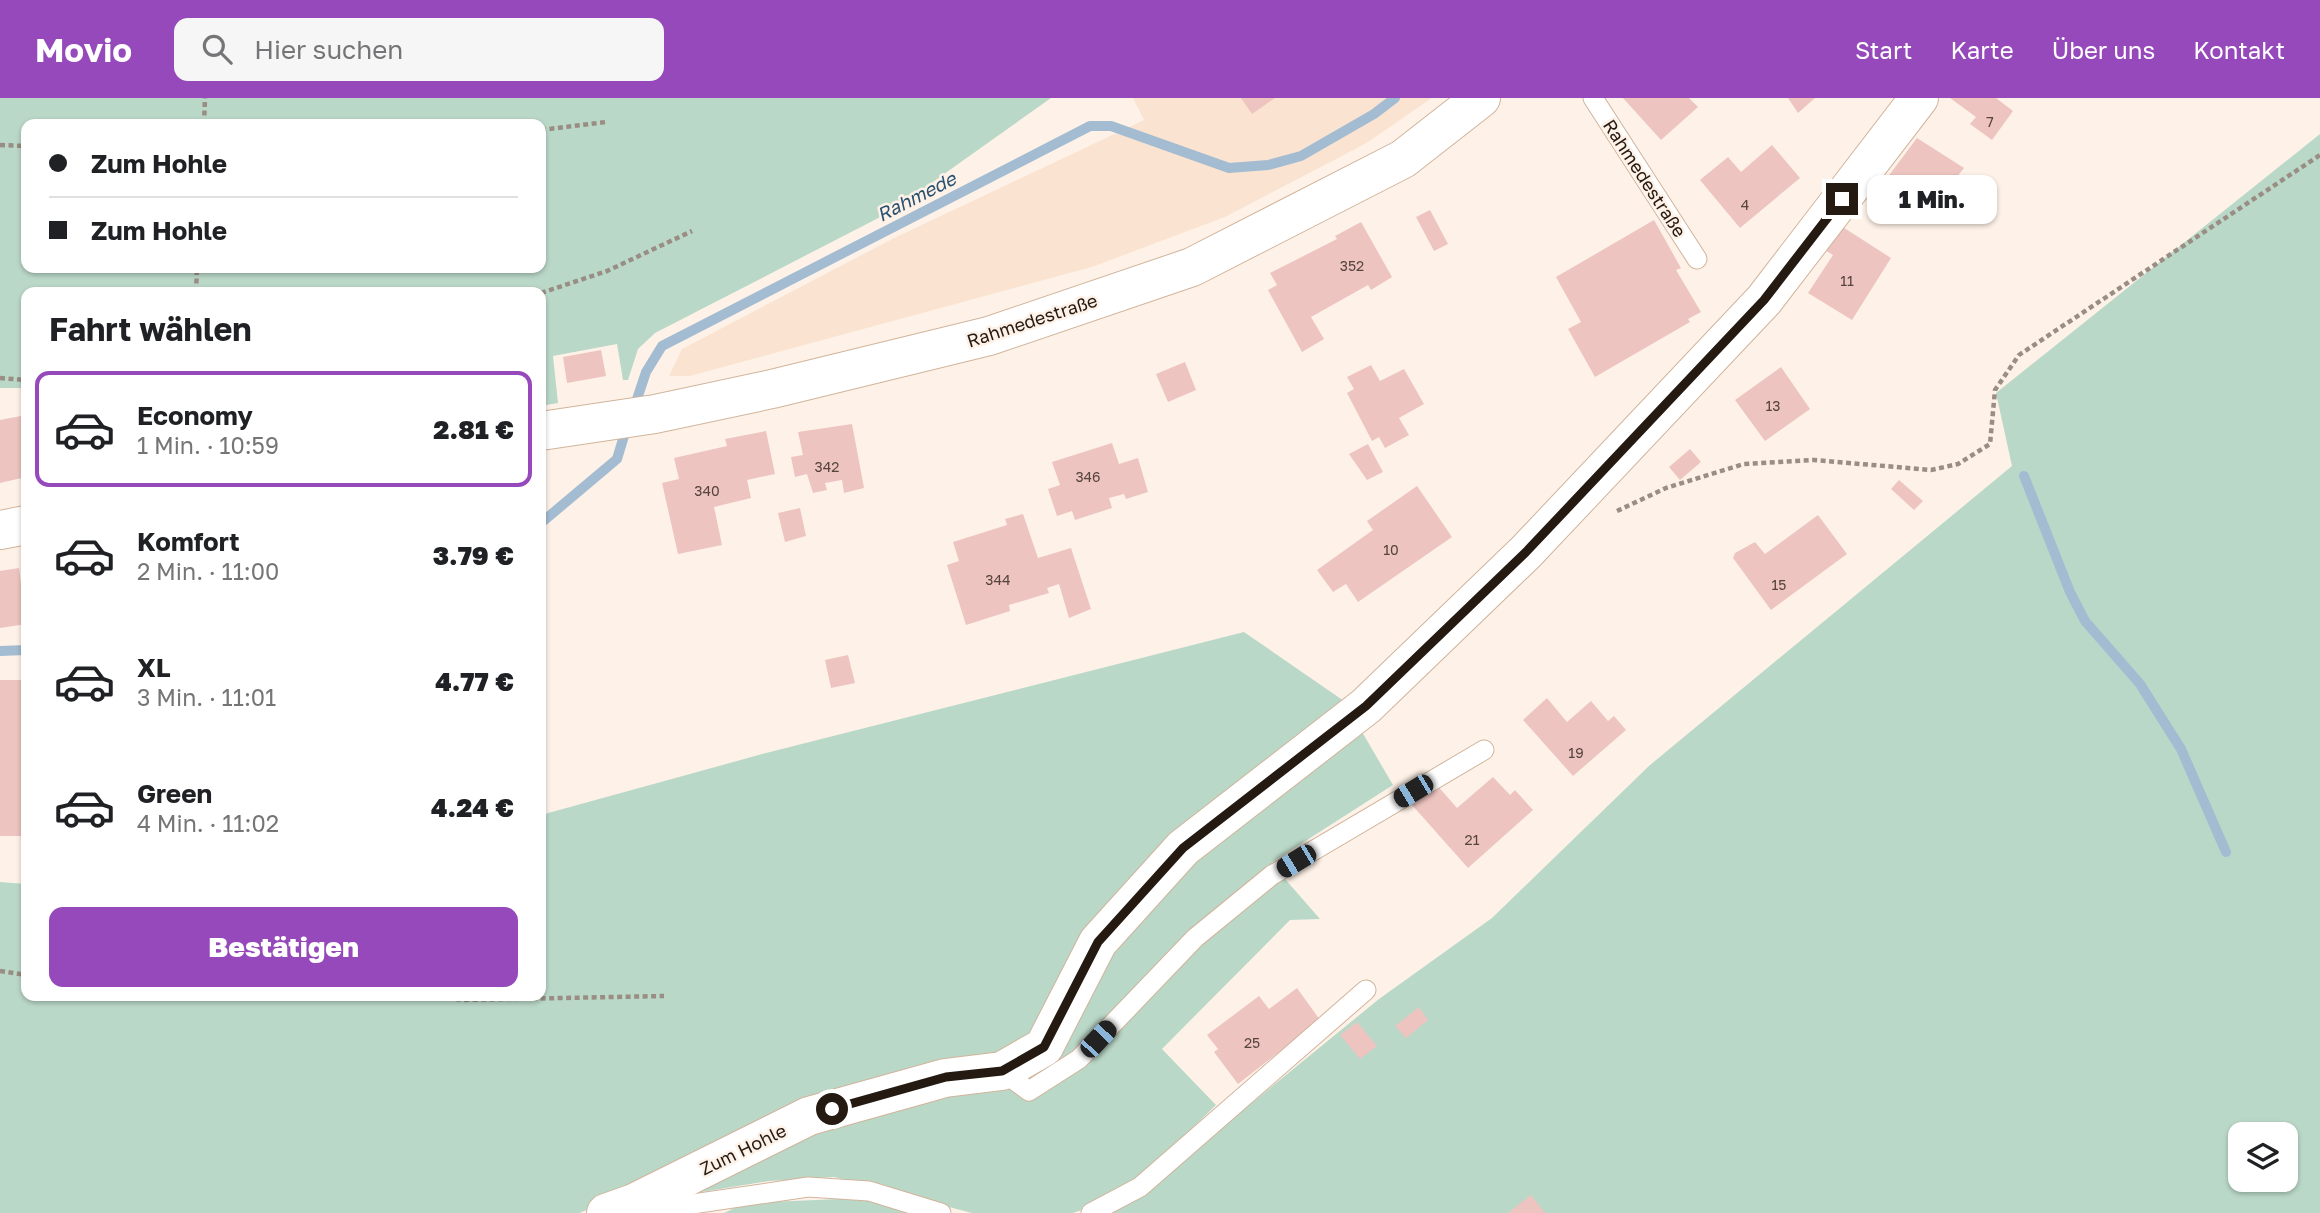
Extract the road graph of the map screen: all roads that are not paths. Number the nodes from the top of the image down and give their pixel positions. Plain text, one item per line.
1 (1481, 98) edge
2 (1593, 98) edge
3 (1919, 98) edge
4 (1697, 259) dead end
5 (546, 430) edge
6 (21, 526) edge
7 (0, 530) edge
8 (1484, 750) dead end
9 (1366, 990) dead end
10 (1002, 1071) junction
11 (620, 1208) edge
12 (941, 1213) edge
13 (1091, 1213) edge

1 - 5 street, Rahmedestraße
2 - 4 lane, Rahmedestraße
3 - 10 street, Zum Hohle
6 - 7 street
8 - 10 lane
9 - 13 lane
10 - 11 street, Zum Hohle
11 - 12 lane

